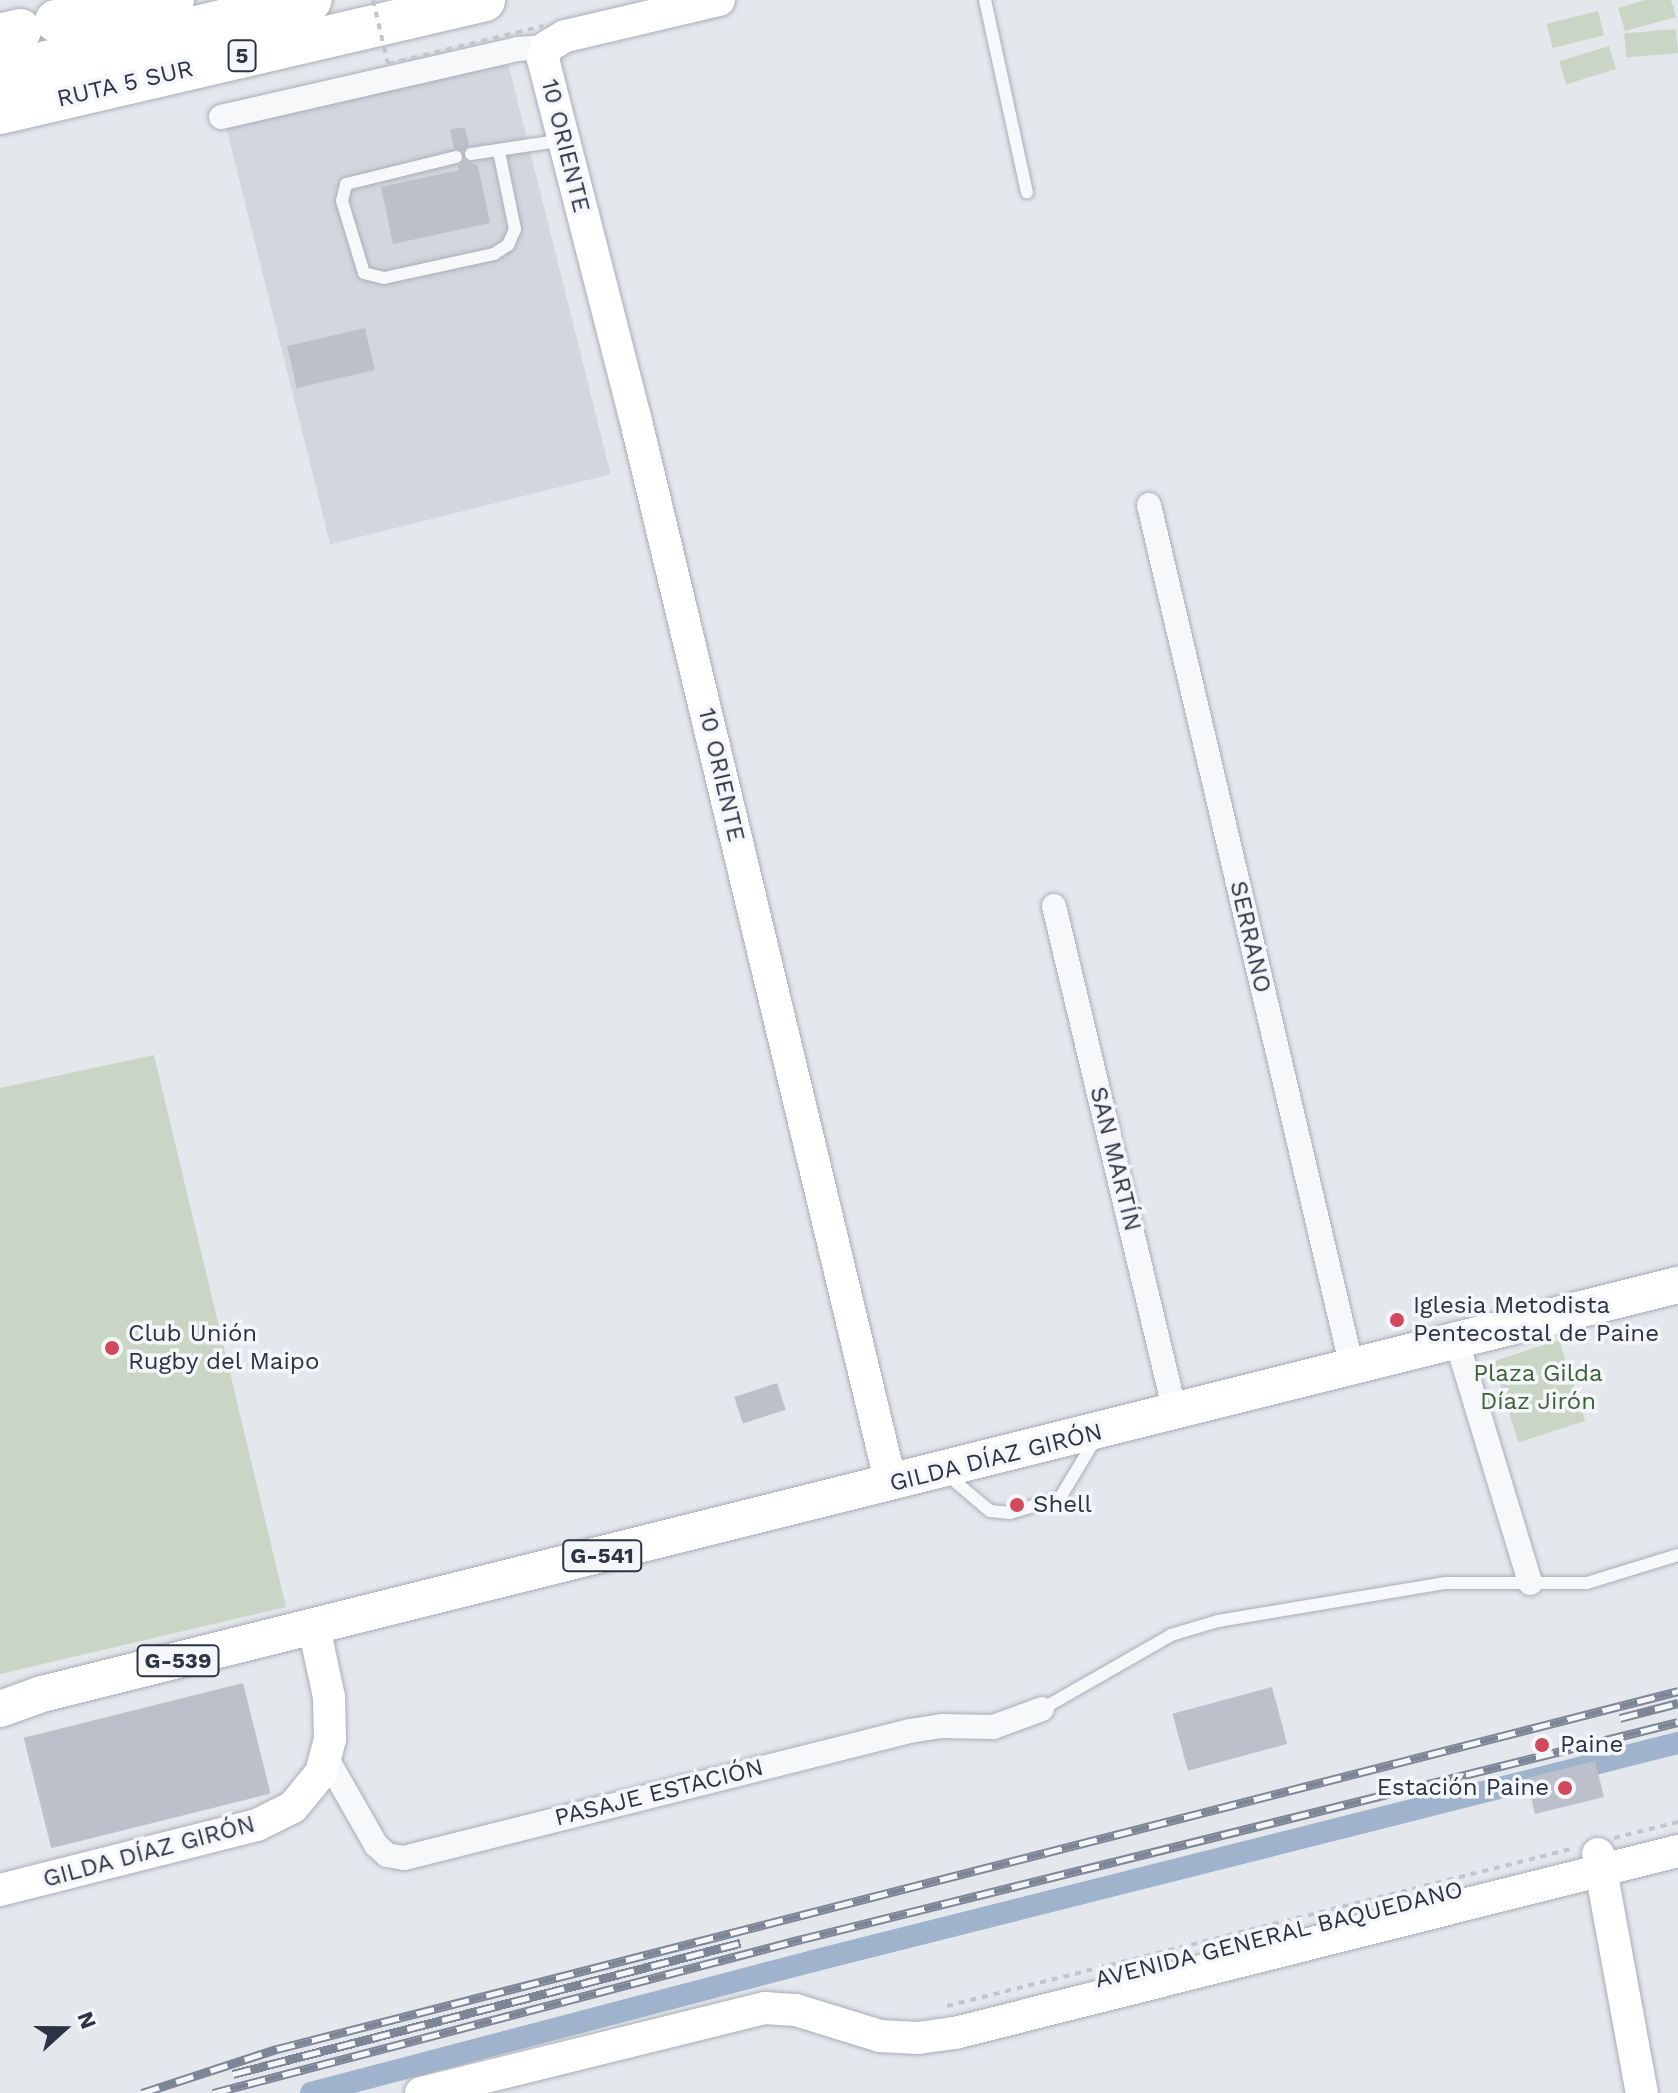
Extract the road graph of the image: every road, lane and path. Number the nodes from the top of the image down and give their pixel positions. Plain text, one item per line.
1 (173, 0) edge
2 (311, 0) edge
3 (373, 0) edge
4 (484, 0) edge
5 (719, 0) edge
6 (985, 0) edge
7 (25, 28) edge
8 (545, 46) junction
9 (0, 73) edge
10 (0, 113) edge
11 (221, 117) dead end
12 (564, 140) junction
13 (499, 152) junction
14 (471, 154) dead end
15 (456, 157) dead end
16 (1027, 192) dead end
17 (1149, 505) dead end
18 (1054, 906) dead end
19 (1678, 1285) edge
20 (1457, 1342) junction
21 (1352, 1368) junction
22 (1175, 1412) junction
23 (1099, 1432) junction
24 (943, 1471) junction
25 (891, 1484) junction
26 (1678, 1555) edge
27 (1530, 1583) junction
28 (314, 1627) junction
29 (0, 1691) edge
30 (42, 1694) junction
31 (0, 1709) edge
32 (1042, 1709) joint
33 (327, 1759) junction
34 (1678, 1822) edge
35 (1678, 1834) edge
36 (1678, 1851) edge
37 (1597, 1853) junction
38 (0, 1890) edge
39 (943, 2019) junction
40 (880, 2036) junction
41 (427, 2092) edge
42 (1642, 2093) edge

1 - 7 highway
2 - 9 highway, RUTA 5 SUR / 5
3 - 8 path, bridge
4 - 10 highway, RUTA 5 SUR / 5
5 - 8 main road
6 - 16 lane
8 - 11 street
8 - 12 main road, 10 ORIENTE
12 - 13 lane
12 - 25 main road, 10 ORIENTE
13 - 14 lane
13 - 15 lane
17 - 21 street, SERRANO
18 - 22 street, SAN MARTÍN
19 - 20 main road, GILDA DÍAZ GIRÓN
20 - 21 main road, GILDA DÍAZ GIRÓN
20 - 27 street
21 - 22 main road, GILDA DÍAZ GIRÓN
22 - 23 main road, GILDA DÍAZ GIRÓN
23 - 24 main road, GILDA DÍAZ GIRÓN
23 - 24 lane
24 - 25 main road, GILDA DÍAZ GIRÓN
25 - 28 main road, GILDA DÍAZ GIRÓN / G-541
26 - 27 lane
27 - 32 lane
28 - 30 main road, GILDA DÍAZ GIRÓN / G-539
28 - 33 main road, GILDA DÍAZ GIRÓN
29 - 30 main road, GILDA DÍAZ GIRÓN / G-539
30 - 31 main road, GILDA DÍAZ GIRÓN / G-539
32 - 33 street, PASAJE ESTACIÓN
33 - 38 main road, GILDA DÍAZ GIRÓN
34 - 37 path
35 - 37 main road, AVENIDA GENERAL BAQUEDANO
36 - 37 main road, AVENIDA GENERAL BAQUEDANO
37 - 39 main road, AVENIDA GENERAL BAQUEDANO
37 - 39 path
37 - 40 main road, AVENIDA GENERAL BAQUEDANO
37 - 42 main road
39 - 40 main road, AVENIDA GENERAL BAQUEDANO
40 - 41 main road, AVENIDA GENERAL BAQUEDANO

